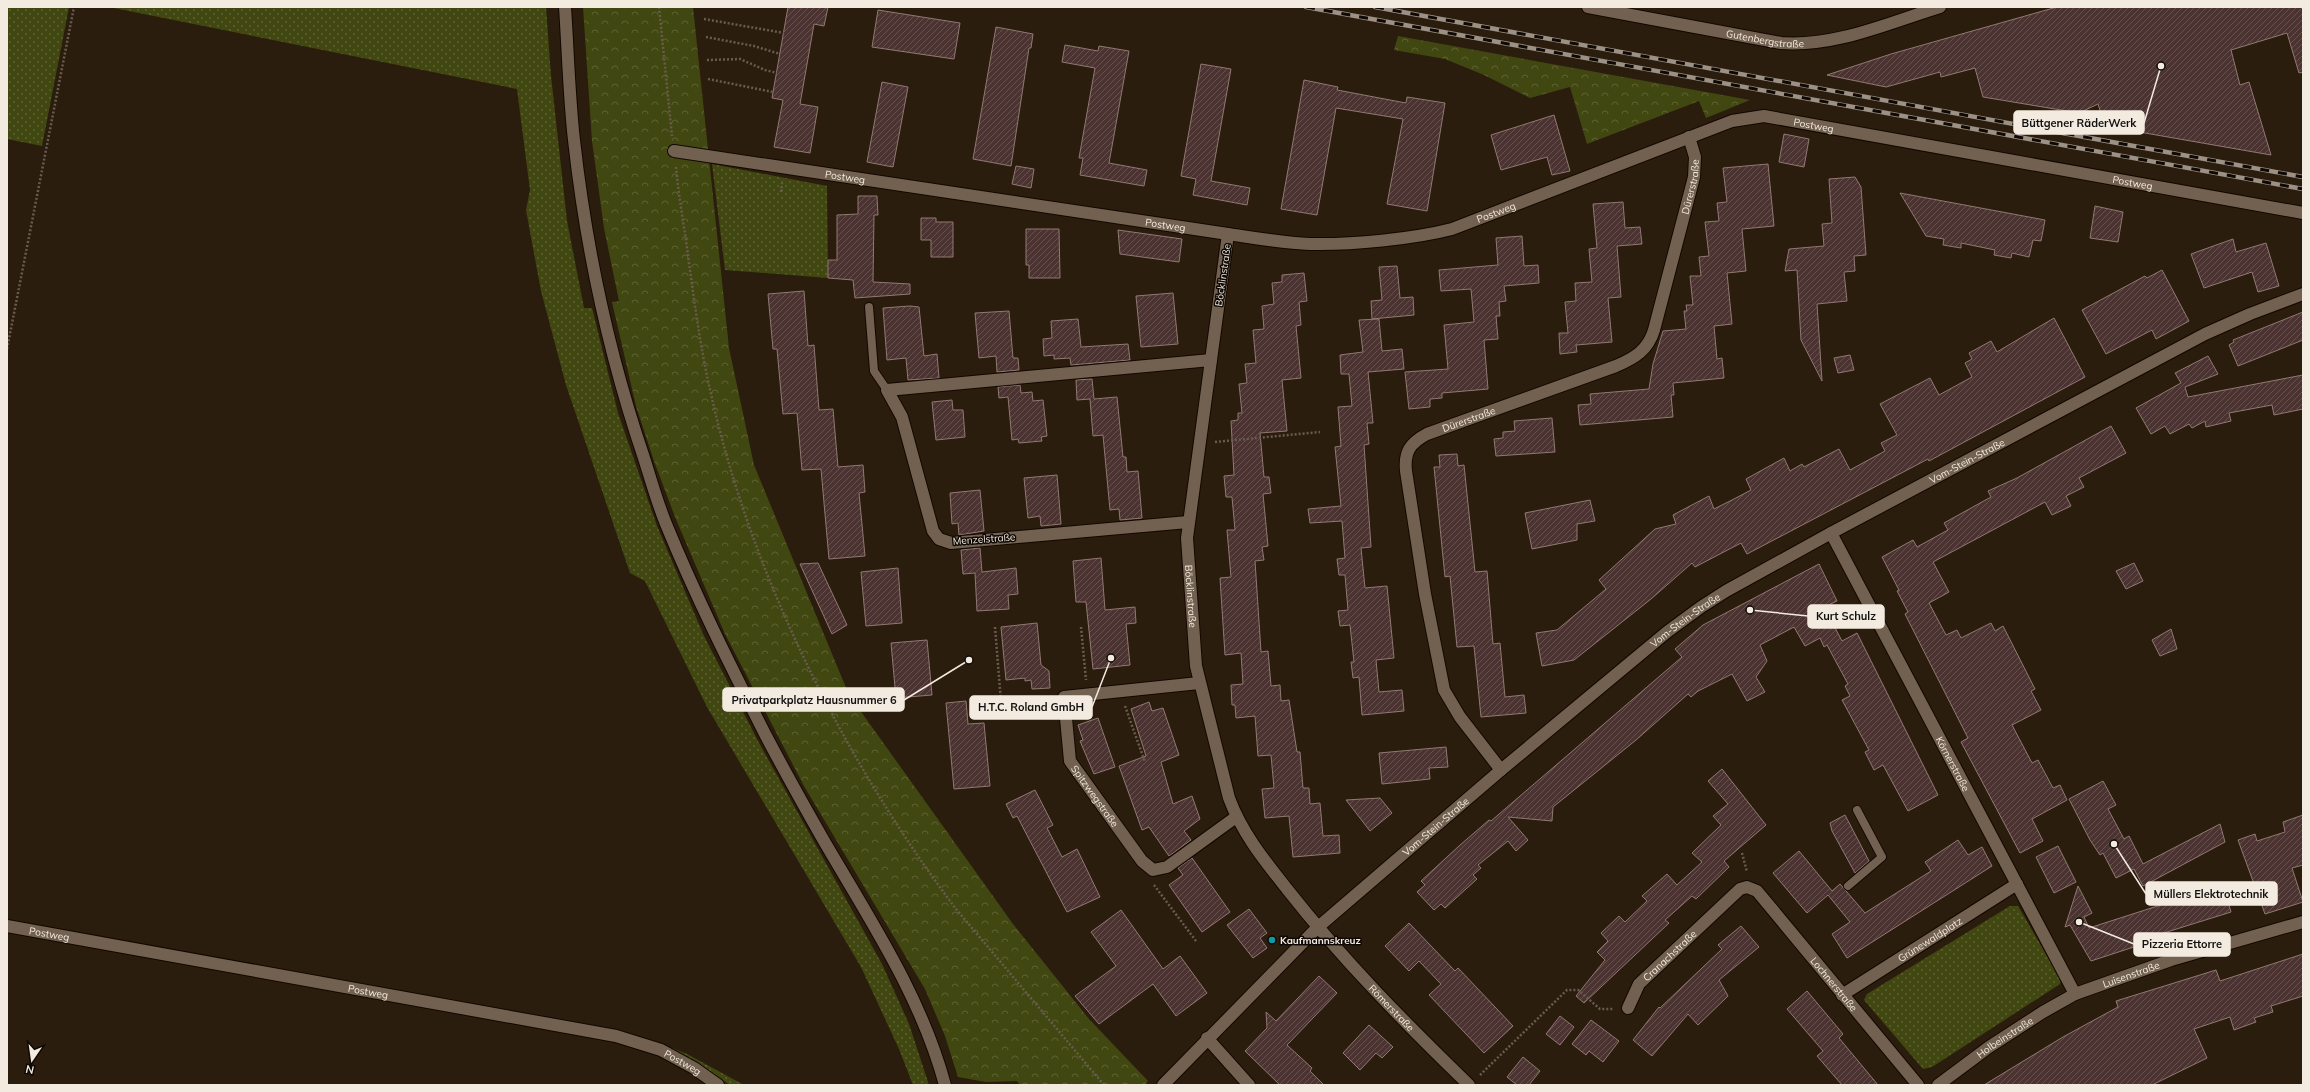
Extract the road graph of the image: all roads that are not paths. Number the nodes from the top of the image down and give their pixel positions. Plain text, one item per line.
1 (565, 7) edge
2 (1588, 7) edge
3 (1940, 7) edge
4 (1689, 137) junction
5 (674, 151) road end
6 (2303, 213) edge
7 (1228, 234) junction
8 (2303, 294) edge
9 (869, 307) dead end
10 (1211, 360) junction
11 (887, 390) junction
12 (1188, 522) junction
13 (1831, 533) junction
14 (1199, 683) junction
15 (1501, 770) junction
16 (1857, 810) dead end
17 (1236, 818) junction
18 (2017, 884) junction
19 (1848, 886) dead end
20 (1747, 887) joint
21 (2303, 922) edge
22 (7, 926) edge
23 (1317, 928) junction
24 (2075, 994) junction
25 (1842, 995) junction
26 (1628, 1008) road end
27 (1207, 1038) junction
28 (1472, 1082) edge
29 (718, 1085) edge
30 (945, 1085) edge
31 (1163, 1085) edge
32 (1249, 1085) edge
33 (1918, 1085) edge
34 (1938, 1085) edge

1 - 30 street
2 - 3 street, Gutenbergstraße
4 - 6 street, Postweg
4 - 7 street, Postweg
4 - 15 street, Dürerstraße
5 - 7 street, Postweg
7 - 10 street, Böcklinstraße
8 - 13 street, Vom-Stein-Straße
9 - 11 lane, Menzelstraße
10 - 11 street
10 - 12 street, Böcklinstraße
11 - 12 street, Menzelstraße
12 - 14 street, Böcklinstraße
13 - 15 street, Vom-Stein-Straße
13 - 18 street, Körnerstraße
14 - 17 street, Böcklinstraße
14 - 17 street, Spitzwegstraße
15 - 23 street, Vom-Stein-Straße
16 - 19 lane
17 - 23 street, Böcklinstraße
18 - 24 street, Körnerstraße
18 - 25 street, Grünewaldplatz
20 - 25 street, Lochnerstraße
20 - 26 street, Cranachstraße
21 - 24 street, Luisenstraße
22 - 29 street, Postweg
23 - 27 street, Vom-Stein-Straße
23 - 28 street, Römerstraße
24 - 34 street, Holbeinstraße
25 - 33 street, Lochnerstraße
27 - 31 street, Vom-Stein-Straße
27 - 32 street

